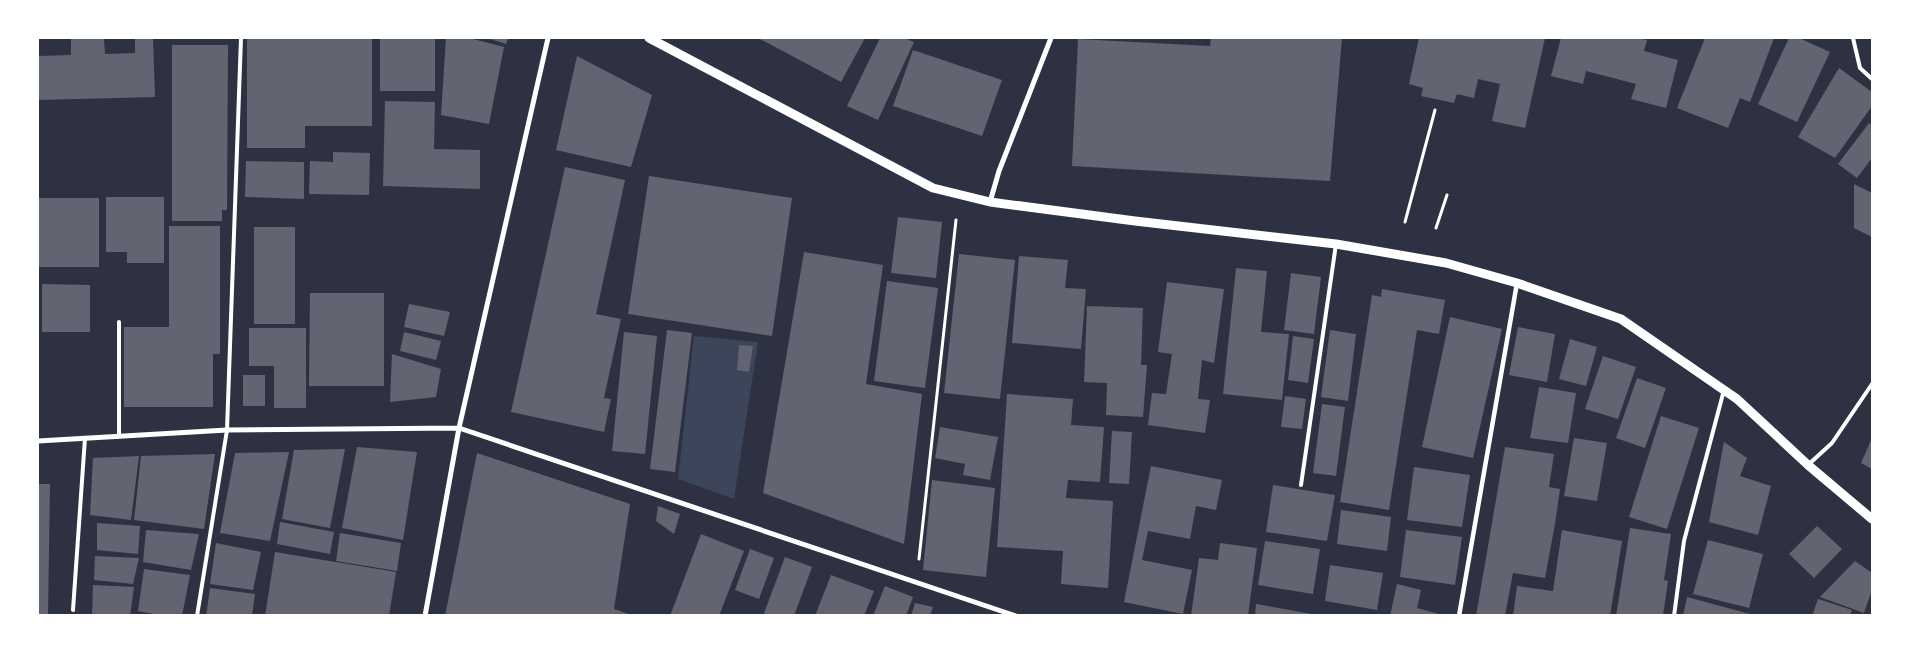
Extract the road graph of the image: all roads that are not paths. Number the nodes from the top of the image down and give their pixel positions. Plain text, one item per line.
1 (241, 38) edge
2 (548, 38) edge
3 (648, 38) edge
4 (1050, 38) edge
5 (1853, 38) edge
6 (1872, 79) edge
7 (990, 202) junction
8 (1336, 244) junction
9 (1517, 283) junction
10 (119, 322) dead end
11 (1872, 384) edge
12 (1724, 390) junction
13 (459, 428) junction
14 (227, 430) junction
15 (119, 436) junction
16 (85, 438) junction
17 (38, 441) edge
18 (1808, 466) junction
19 (1301, 485) dead end
20 (1872, 519) edge
21 (73, 610) dead end
22 (197, 616) edge
23 (426, 616) edge
24 (1016, 616) edge
25 (1460, 616) edge
26 (1674, 616) edge

1 - 14 lane
2 - 13 street
3 - 7 street
4 - 7 street
5 - 6 lane
7 - 8 street
8 - 9 street
8 - 19 lane
9 - 12 street
9 - 25 street
10 - 15 lane
11 - 18 lane
12 - 18 street
12 - 26 lane
13 - 14 street
13 - 23 street
13 - 24 street
14 - 15 street
14 - 22 lane
15 - 16 street
16 - 17 street
16 - 21 lane
18 - 20 street

